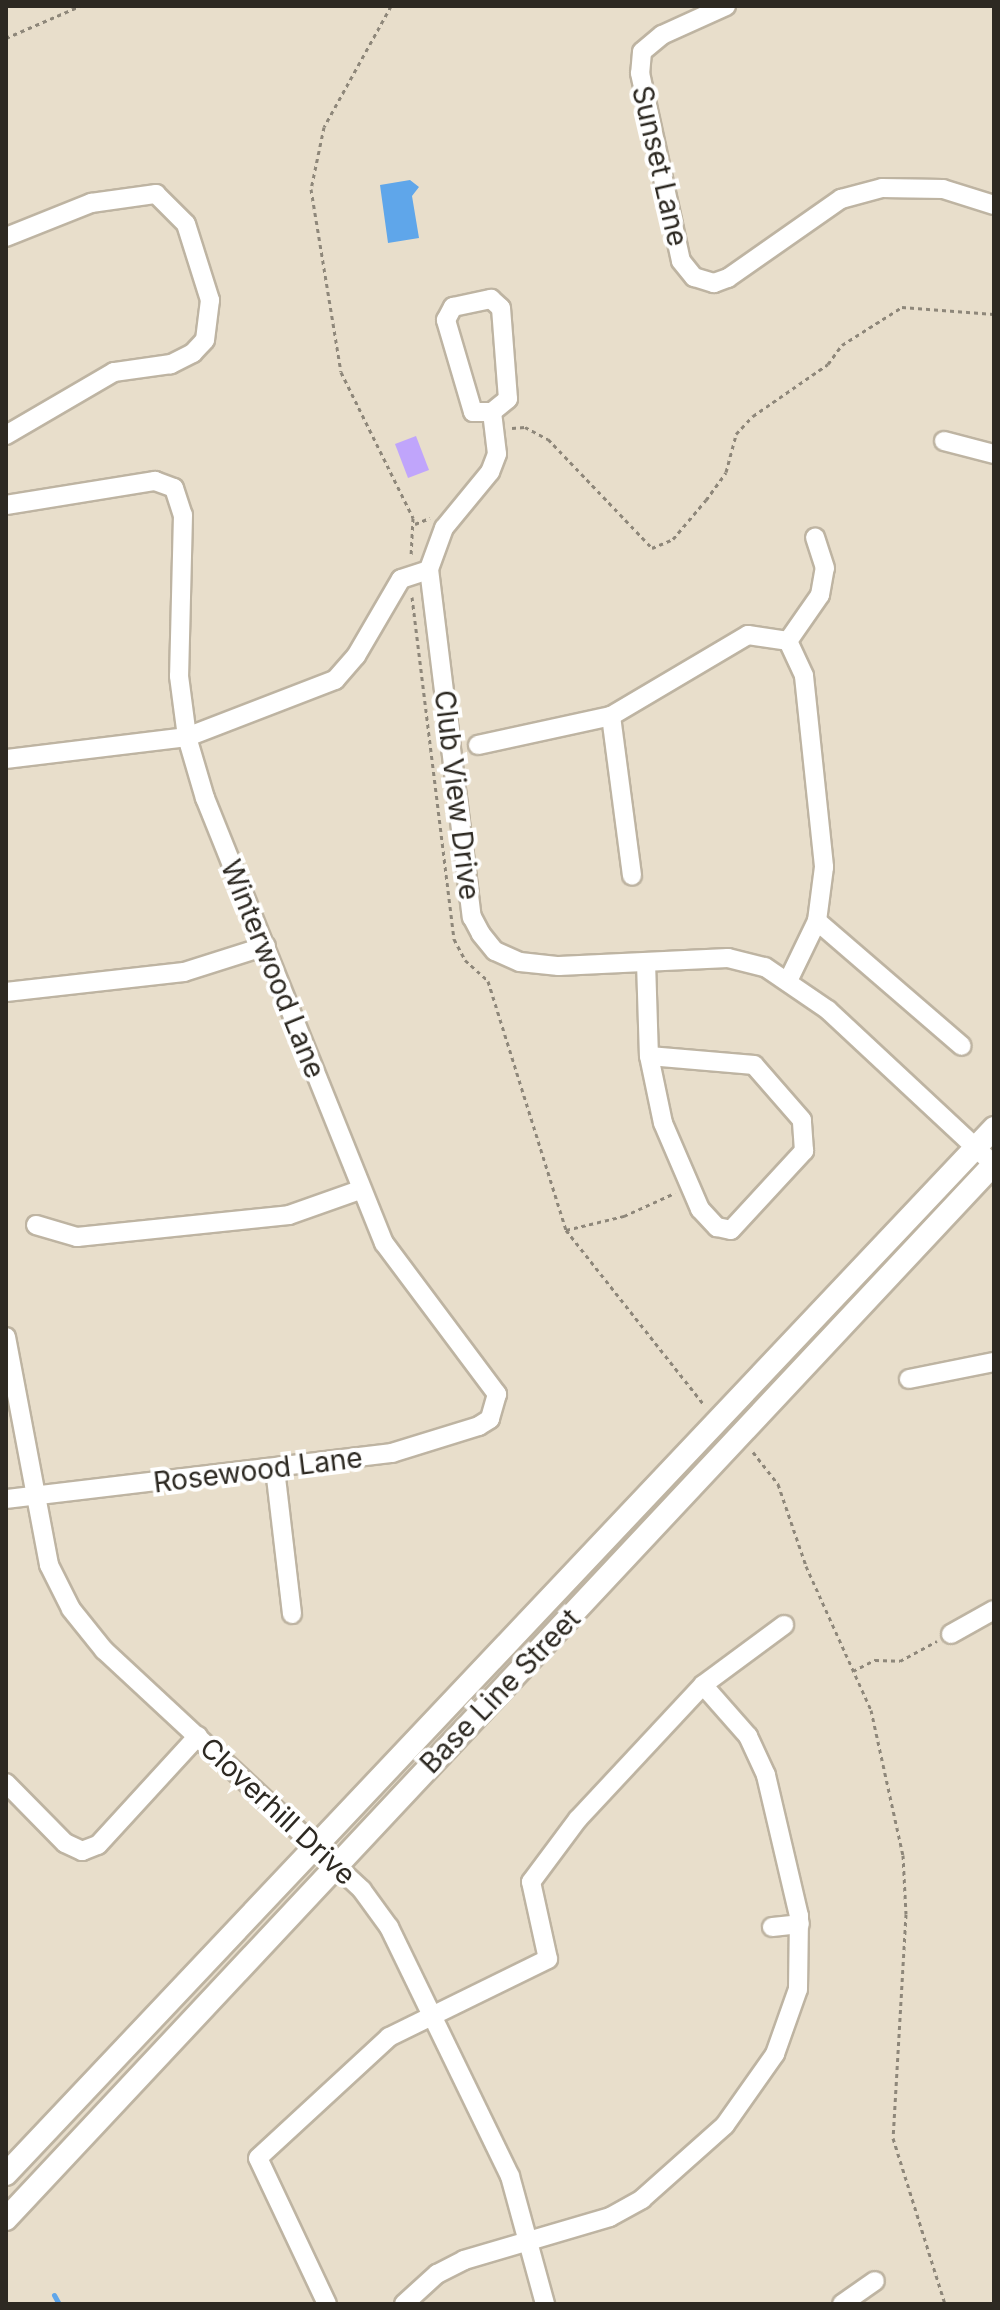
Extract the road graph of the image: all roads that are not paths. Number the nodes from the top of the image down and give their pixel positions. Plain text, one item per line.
1 (726, 6) edge
2 (994, 205) edge
3 (6, 237) edge
4 (493, 421) junction
5 (6, 435) edge
6 (944, 441) dead end
7 (994, 454) edge
8 (6, 505) edge
9 (815, 538) dead end
10 (429, 570) junction
11 (788, 641) junction
12 (611, 716) junction
13 (187, 737) junction
14 (478, 745) dead end
15 (6, 759) edge
16 (632, 876) dead end
17 (817, 921) junction
18 (266, 946) junction
19 (646, 962) junction
20 (789, 979) junction
21 (6, 992) edge
22 (962, 1046) dead end
23 (649, 1056) junction
24 (994, 1128) edge
25 (975, 1147) junction
26 (994, 1164) edge
27 (360, 1190) junction
28 (36, 1225) dead end
29 (6, 1337) edge
30 (994, 1362) edge
31 (909, 1379) dead end
32 (496, 1407) joint
33 (275, 1469) junction
34 (38, 1495) junction
35 (6, 1499) edge
36 (994, 1610) edge
37 (292, 1614) dead end
38 (784, 1625) dead end
39 (951, 1634) dead end
40 (703, 1685) junction
41 (198, 1736) junction
42 (6, 1783) edge
43 (316, 1847) junction
44 (334, 1864) junction
45 (800, 1924) junction
46 (772, 1927) dead end
47 (433, 2012) junction
48 (6, 2174) edge
49 (6, 2219) edge
50 (529, 2238) junction
51 (875, 2281) dead end
52 (327, 2304) edge
53 (404, 2304) edge
54 (545, 2304) edge
55 (842, 2304) edge

1 - 2 street, Sunset Lane
3 - 5 street
4 - 4 street
4 - 10 street, Club View Drive
6 - 7 street
8 - 13 street, Winterwood Lane
9 - 11 street
10 - 13 street
10 - 19 street, Club View Drive
11 - 12 street
11 - 17 street
12 - 14 street
12 - 16 street
13 - 15 street
13 - 18 street, Winterwood Lane
17 - 20 street
17 - 22 street
18 - 21 street
18 - 27 street, Winterwood Lane
19 - 20 street, Club View Drive
19 - 23 street
20 - 25 street, Club View Drive
23 - 23 street
24 - 25 main road, Base Line Street
25 - 26 street, Club View Drive
25 - 43 main road, Base Line Street
26 - 44 main road, Base Line Street
27 - 28 street
27 - 32 street, Winterwood Lane
29 - 34 street, Cloverhill Drive
30 - 31 street
32 - 33 street, Rosewood Lane
33 - 34 street, Rosewood Lane
33 - 37 street
34 - 35 street, Rosewood Lane
34 - 41 street, Cloverhill Drive
36 - 39 street
38 - 40 street
40 - 45 street
40 - 47 street
41 - 42 street
41 - 43 street, Cloverhill Drive
43 - 44 street, Cloverhill Drive
43 - 48 main road, Base Line Street
44 - 47 street, Cloverhill Drive
44 - 49 main road, Base Line Street
45 - 46 street
45 - 50 street
47 - 50 street, Cloverhill Drive
47 - 52 street
50 - 53 street
50 - 54 street, Cloverhill Drive
51 - 55 street

